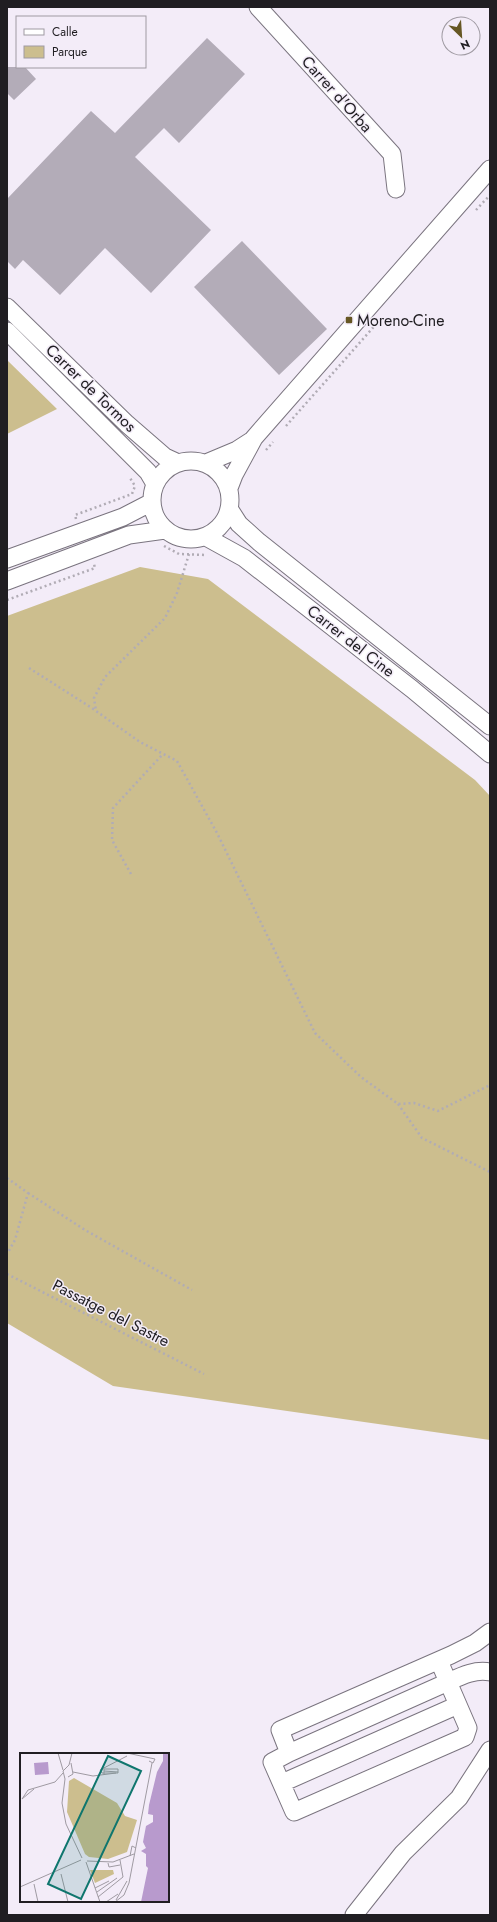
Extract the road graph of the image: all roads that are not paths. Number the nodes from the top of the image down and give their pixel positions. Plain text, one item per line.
1 (258, 7) edge
2 (490, 169) edge
3 (396, 189) dead end
4 (7, 307) edge
5 (7, 331) edge
6 (254, 438) junction
7 (178, 463) junction
8 (206, 463) junction
9 (155, 484) junction
10 (229, 488) junction
11 (152, 502) junction
12 (230, 510) junction
13 (164, 537) junction
14 (206, 537) junction
15 (7, 559) edge
16 (7, 581) edge
17 (490, 726) edge
18 (490, 754) edge
19 (490, 1632) edge
20 (439, 1661) junction
21 (490, 1672) edge
22 (448, 1682) junction
23 (458, 1705) junction
24 (490, 1750) edge
25 (289, 1753) junction
26 (282, 1783) junction
27 (354, 1915) edge

1 - 3 street, Carrer d'Orba
2 - 6 street
4 - 7 street, Carrer de Tormos
5 - 9 street, Carrer de Tormos
6 - 8 street
6 - 10 street
7 - 8 street
7 - 9 street
8 - 10 street
9 - 11 street
10 - 12 street
11 - 13 street
11 - 15 street
12 - 14 street
12 - 17 street, Carrer del Cine
13 - 14 street
13 - 16 street
14 - 18 street, Carrer del Cine
19 - 20 street
20 - 22 street
20 - 25 street
21 - 22 street
22 - 23 street
22 - 25 street
23 - 26 street
23 - 26 street
24 - 27 street
25 - 26 street

